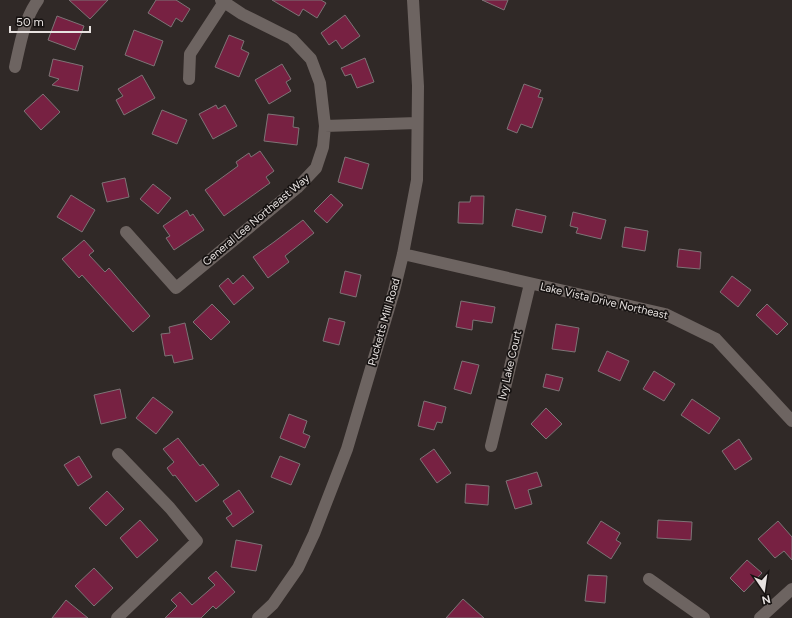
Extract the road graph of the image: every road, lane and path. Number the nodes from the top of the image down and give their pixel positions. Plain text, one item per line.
1 (38, 0) edge
2 (413, 0) edge
3 (223, 1) edge
4 (15, 67) dead end
5 (188, 79) dead end
6 (417, 123) junction
7 (325, 126) junction
8 (126, 232) dead end
9 (403, 254) junction
10 (530, 284) junction
11 (792, 421) edge
12 (491, 446) dead end
13 (118, 454) dead end
14 (649, 579) dead end
15 (792, 589) edge
16 (117, 618) edge
17 (258, 618) edge
18 (704, 618) edge
19 (760, 618) edge

1 - 4 street
2 - 6 street, Pucketts Mill Road
3 - 5 street
3 - 7 street, General Lee Northeast Way
6 - 7 street
6 - 9 street, Pucketts Mill Road
7 - 8 street, General Lee Northeast Way
9 - 10 street, Lake Vista Drive Northeast
9 - 17 street, Pucketts Mill Road
10 - 11 street, Lake Vista Drive Northeast
10 - 12 street, Ivy Lake Court
13 - 16 street
14 - 18 street
15 - 19 street

